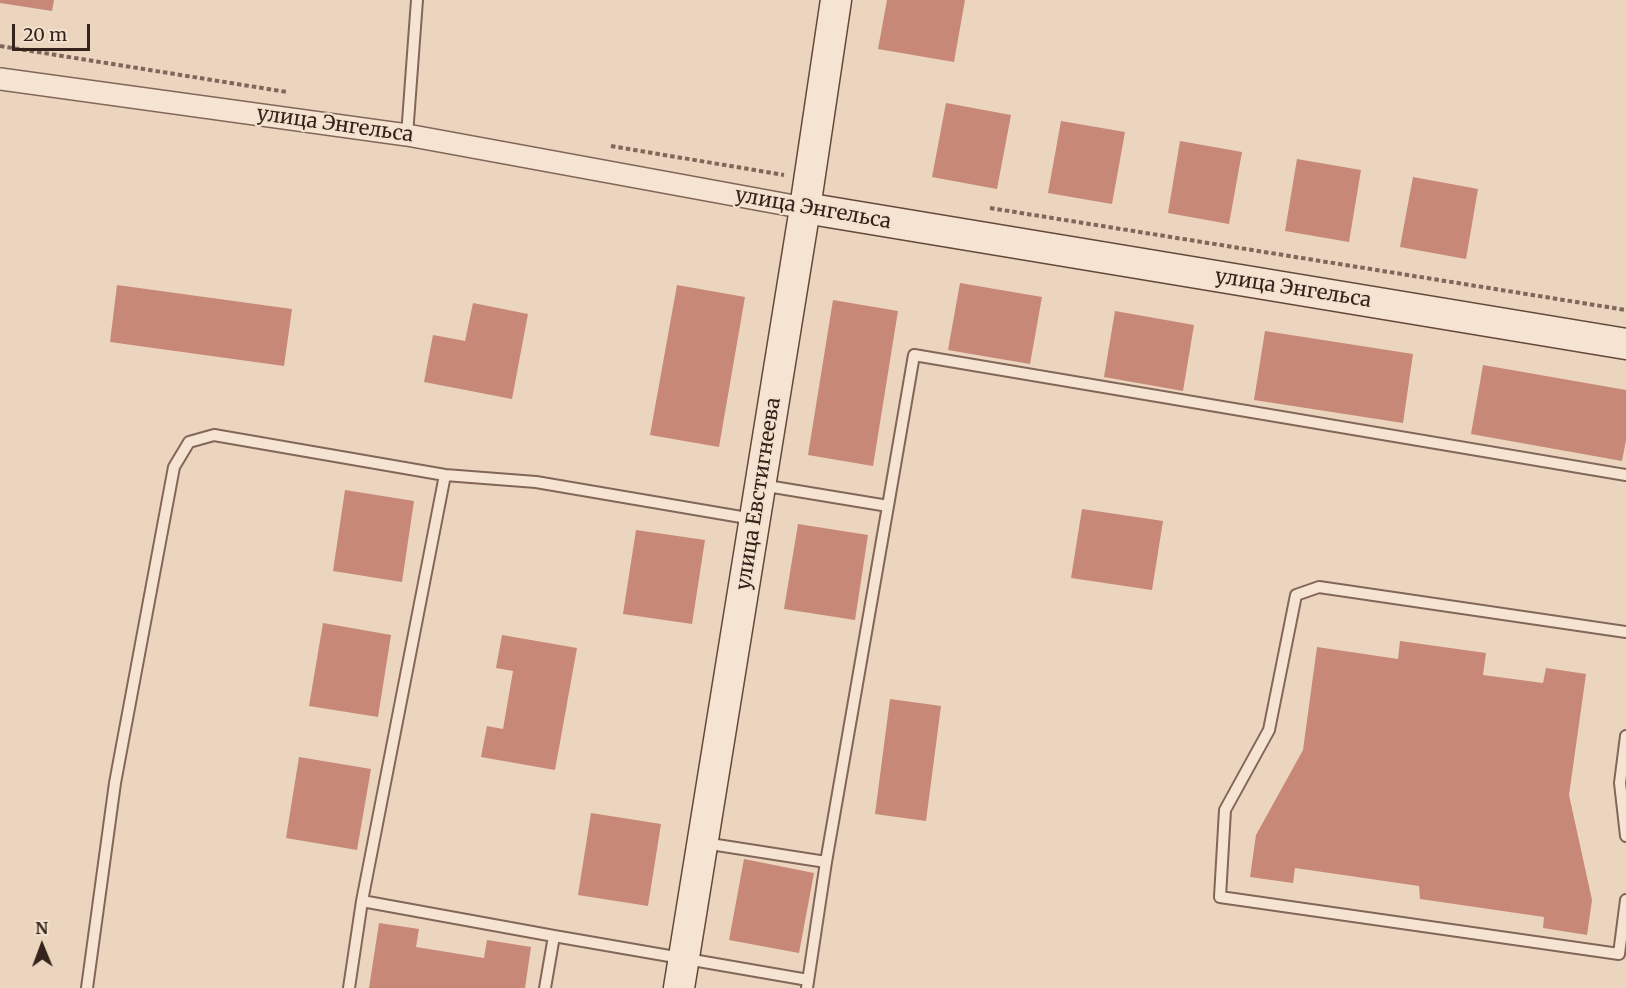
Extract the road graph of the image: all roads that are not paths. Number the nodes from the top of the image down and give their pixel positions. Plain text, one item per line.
1 (417, 0) edge
2 (836, 0) edge
3 (0, 79) edge
4 (407, 135) junction
5 (805, 208) junction
6 (1626, 344) edge
7 (1626, 474) edge
8 (445, 475) junction
9 (761, 484) junction
10 (888, 506) junction
11 (755, 519) junction
12 (1626, 632) edge
13 (1626, 736) edge
14 (1626, 836) edge
15 (702, 843) junction
16 (826, 862) junction
17 (1626, 900) edge
18 (362, 902) junction
19 (554, 936) junction
20 (683, 959) junction
21 (808, 984) edge
22 (87, 988) edge
23 (349, 988) edge
24 (544, 988) edge
25 (679, 988) edge

1 - 4 lane
2 - 5 main road, улица Евстигнеева
3 - 4 street, улица Энгельса
4 - 5 street, улица Энгельса
5 - 6 main road, улица Энгельса
5 - 9 main road, улица Евстигнеева
7 - 10 lane
8 - 11 lane
8 - 18 lane
8 - 22 lane
9 - 10 lane
9 - 11 main road, улица Евстигнеева
10 - 16 lane
11 - 15 main road, улица Евстигнеева
12 - 17 lane
13 - 14 lane
15 - 16 lane
15 - 20 main road, улица Евстигнеева
16 - 21 lane
18 - 19 lane
18 - 23 lane
19 - 20 lane
19 - 24 lane
20 - 21 lane
20 - 25 main road, улица Евстигнеева

